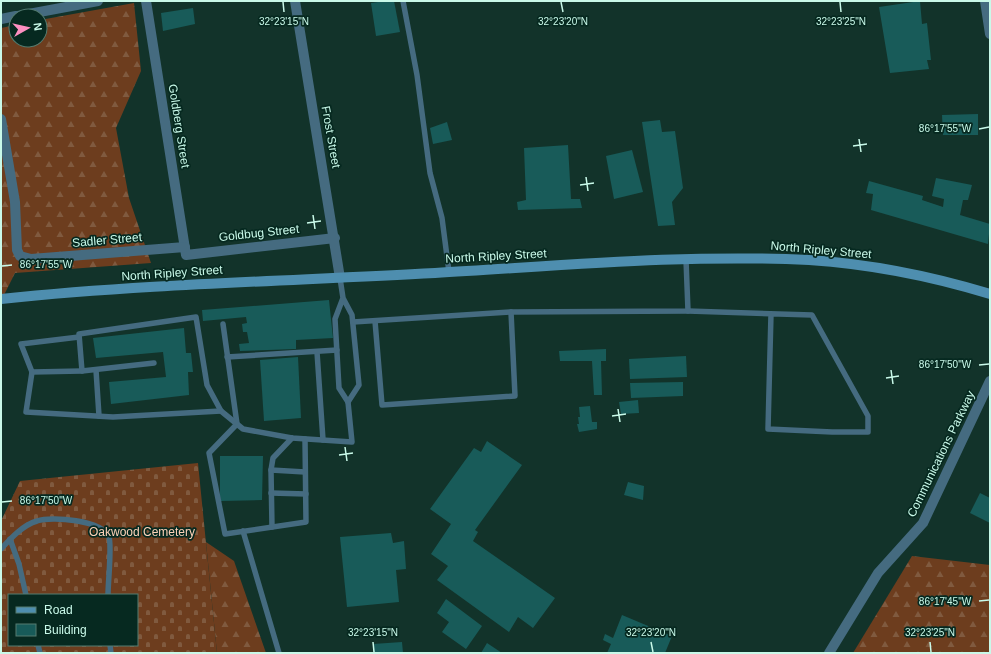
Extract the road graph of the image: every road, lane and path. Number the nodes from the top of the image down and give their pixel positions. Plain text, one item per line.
1 (98, 1) edge
2 (146, 1) edge
3 (295, 1) edge
4 (403, 1) edge
5 (985, 1) edge
6 (48, 10) edge
7 (990, 34) edge
8 (1, 119) edge
9 (334, 238) junction
10 (186, 251) junction
11 (686, 260) junction
12 (449, 272) junction
13 (340, 278) junction
14 (990, 294) edge
15 (343, 298) junction
16 (1, 300) edge
17 (688, 311) junction
18 (511, 312) junction
19 (771, 314) junction
20 (375, 321) junction
21 (353, 322) junction
22 (223, 324) dead end
23 (79, 337) junction
24 (337, 350) junction
25 (317, 352) junction
26 (227, 358) junction
27 (154, 363) dead end
28 (96, 370) junction
29 (82, 371) junction
30 (32, 372) junction
31 (990, 381) edge
32 (348, 402) junction
33 (221, 411) junction
34 (99, 416) junction
35 (237, 424) junction
36 (292, 438) junction
37 (305, 439) junction
38 (323, 440) junction
39 (271, 470) junction
40 (305, 472) junction
41 (271, 493) junction
42 (306, 494) junction
43 (272, 527) junction
44 (243, 531) junction
45 (10, 539) junction
46 (1, 549) edge
47 (26, 594) edge
48 (108, 594) edge
49 (279, 653) edge
50 (830, 653) edge

1 - 6 street
2 - 10 street, Goldberg Street
3 - 9 street, Frost Street
4 - 12 lane
5 - 7 street
8 - 10 street, Sadler Street
9 - 10 street, Goldbug Street
9 - 13 street, Frost Street
11 - 12 main road, North Ripley Street
11 - 14 main road, North Ripley Street
11 - 17 lane
12 - 13 main road, North Ripley Street
13 - 15 lane
13 - 16 main road, North Ripley Street
15 - 21 lane
15 - 24 lane
17 - 18 lane
17 - 19 lane
18 - 20 lane
18 - 20 lane
19 - 19 lane
20 - 21 lane
21 - 32 lane
22 - 26 lane
23 - 29 lane
23 - 30 lane
23 - 33 lane
24 - 25 lane
24 - 32 lane
25 - 26 lane
25 - 38 lane
26 - 35 lane
27 - 28 lane
28 - 29 lane
28 - 34 lane
29 - 30 lane
30 - 34 lane
31 - 50 street, Communications Parkway
32 - 38 lane
33 - 34 lane
33 - 35 lane
35 - 36 lane
35 - 44 lane
36 - 37 lane
36 - 39 lane
37 - 38 lane
37 - 40 lane
39 - 40 lane
39 - 41 lane
40 - 42 lane
41 - 42 lane
41 - 43 lane
42 - 43 lane
43 - 44 lane
44 - 49 lane
45 - 46 lane
45 - 47 lane
45 - 48 lane

